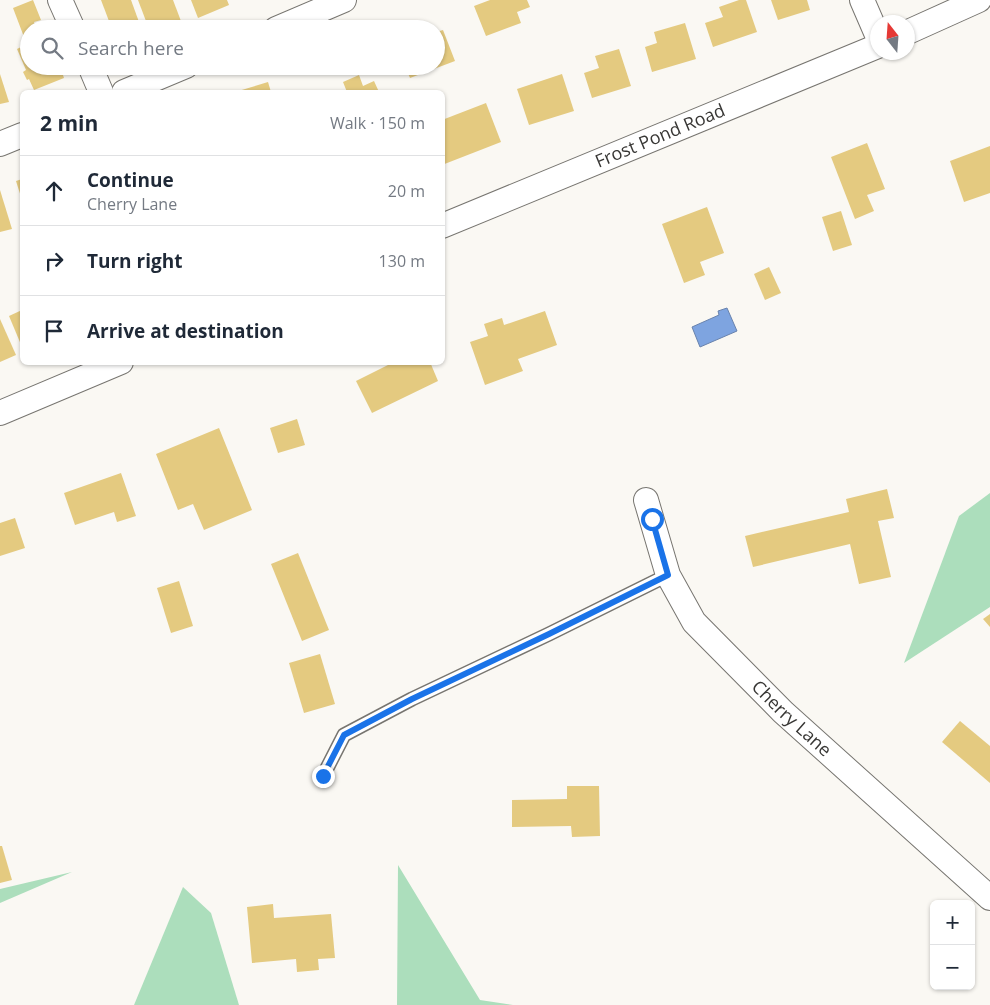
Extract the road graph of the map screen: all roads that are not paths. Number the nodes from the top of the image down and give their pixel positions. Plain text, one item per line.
1 (60, 0) edge
2 (344, 0) edge
3 (862, 0) edge
4 (978, 0) edge
5 (870, 18) edge
6 (69, 20) edge
7 (297, 20) edge
8 (915, 29) edge
9 (870, 49) edge
10 (94, 75) edge
11 (165, 75) edge
12 (100, 90) edge
13 (129, 90) edge
14 (20, 136) edge
15 (0, 144) edge
16 (445, 225) edge
17 (114, 365) edge
18 (0, 413) edge
19 (646, 500) dead end
20 (668, 575) junction
21 (323, 776) dead end
22 (990, 898) edge

1 - 6 street
2 - 7 street
3 - 5 street
4 - 8 street
9 - 16 street, Frost Pond Road
10 - 12 street
11 - 13 street
14 - 15 street
17 - 18 street
19 - 20 street, Cherry Lane
20 - 21 lane
20 - 22 street, Cherry Lane

